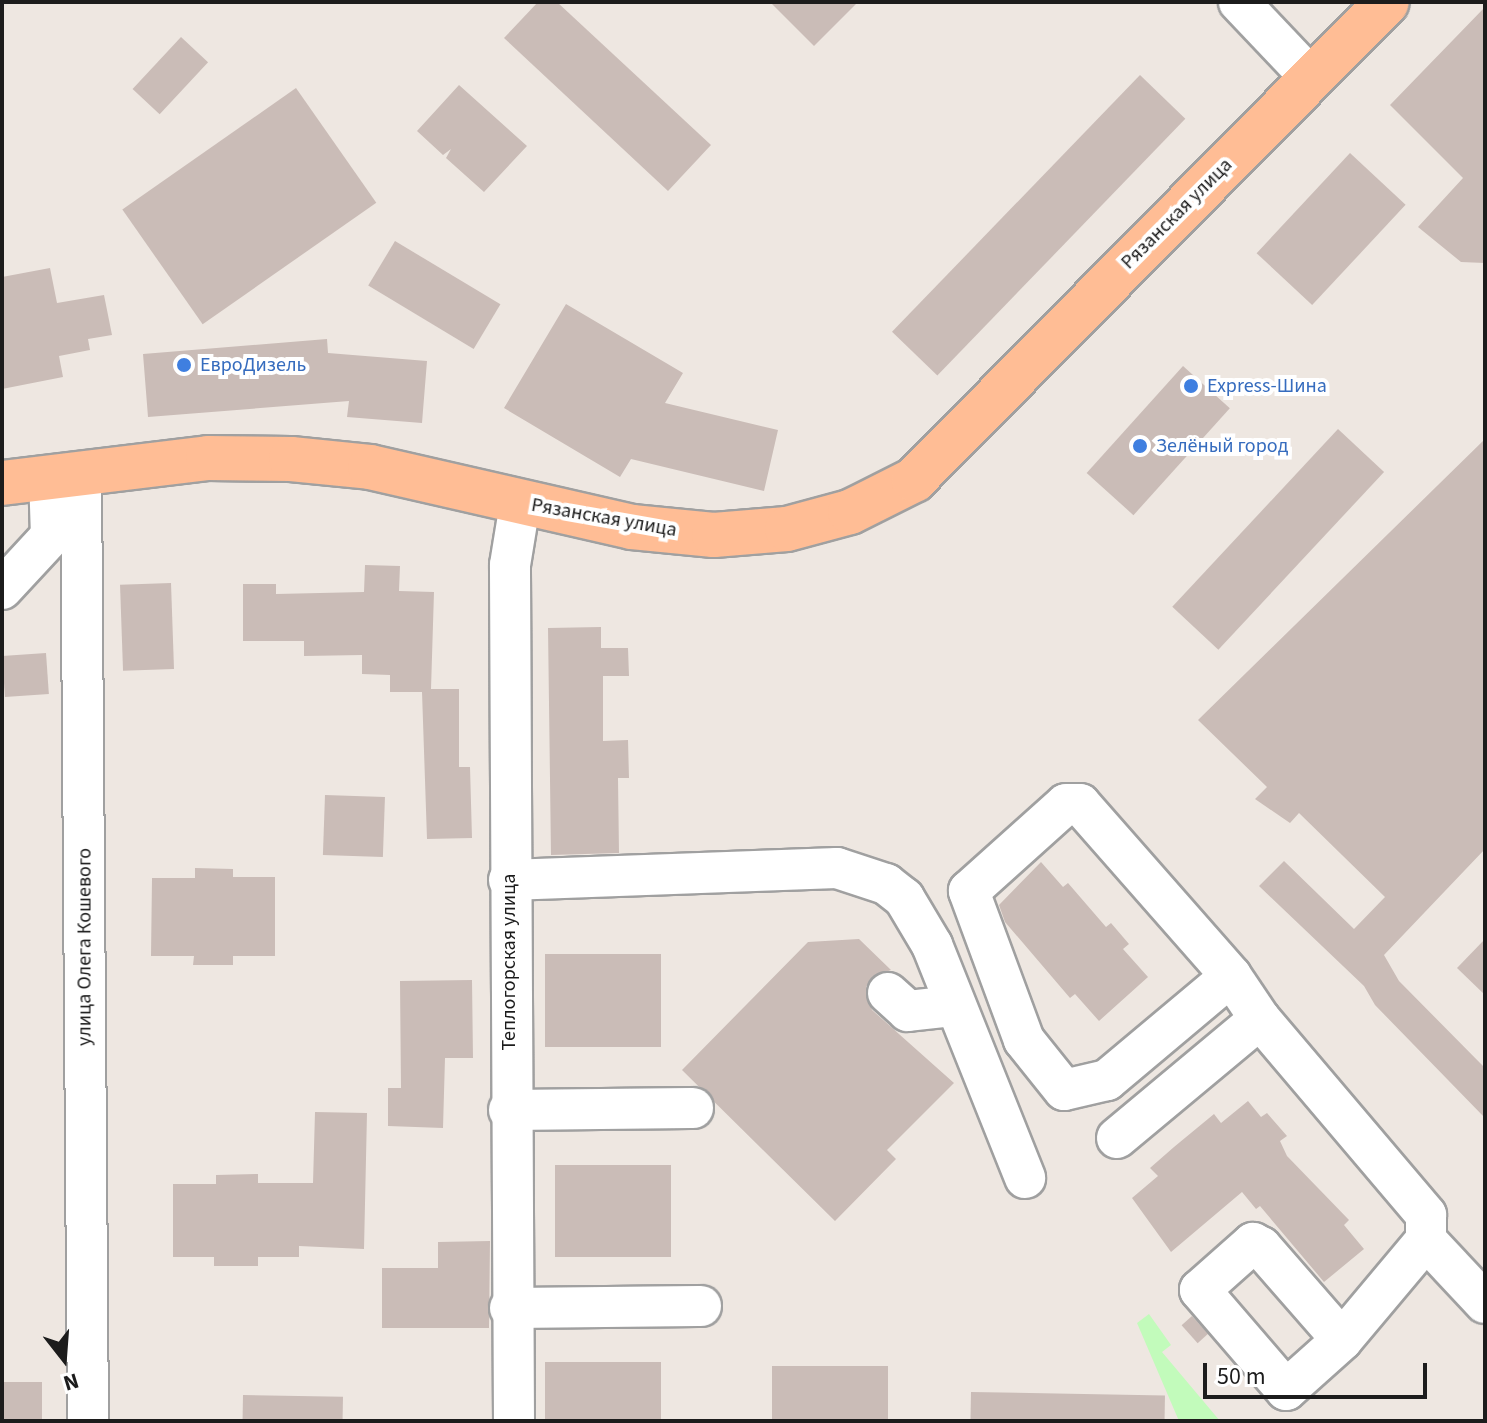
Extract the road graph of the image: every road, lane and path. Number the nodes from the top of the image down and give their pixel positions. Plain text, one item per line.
1 (1239, 2) edge
2 (1387, 2) edge
3 (1311, 78) junction
4 (65, 475) junction
5 (2, 483) edge
6 (520, 504) junction
7 (2, 589) edge
8 (509, 880) junction
9 (1231, 976) junction
10 (888, 993) dead end
11 (953, 1006) junction
12 (1260, 1019) junction
13 (693, 1108) dead end
14 (509, 1110) junction
15 (1117, 1138) dead end
16 (1025, 1178) dead end
17 (1426, 1240) junction
18 (1485, 1303) edge
19 (701, 1306) dead end
20 (510, 1308) junction
21 (1342, 1340) dead end
22 (88, 1421) edge
23 (514, 1421) edge

1 - 3 street
2 - 3 main road, Рязанская улица
3 - 6 main road, Рязанская улица
4 - 5 main road, Рязанская улица
4 - 6 main road, Рязанская улица
4 - 7 street
4 - 22 street, улица Олега Кошевого
6 - 8 street, Теплогорская улица
8 - 11 street
8 - 14 street, Теплогорская улица
9 - 9 street
9 - 12 street
10 - 11 street
11 - 16 street
12 - 15 street
12 - 17 street
13 - 14 street
14 - 20 street, Теплогорская улица
17 - 18 street
17 - 21 street
19 - 20 street
20 - 23 street, Теплогорская улица

